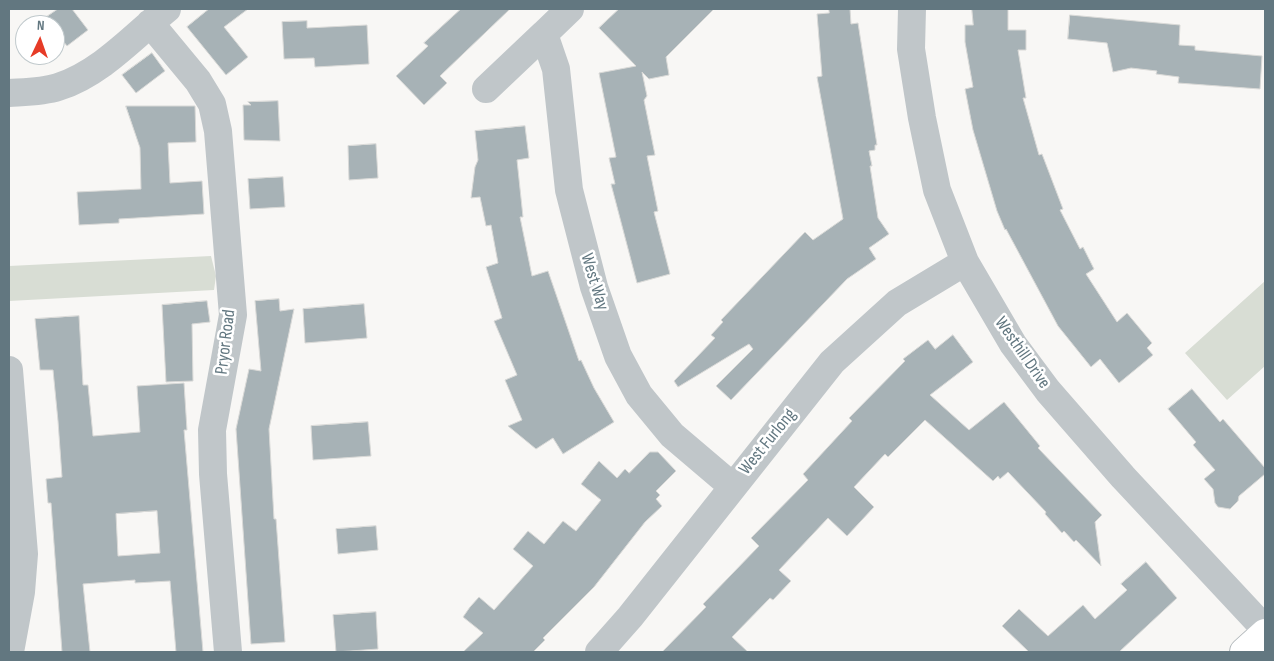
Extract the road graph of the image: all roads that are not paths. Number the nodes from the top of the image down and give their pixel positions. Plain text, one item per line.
1 (570, 9) edge
2 (912, 9) edge
3 (158, 16) edge
4 (544, 34) junction
5 (486, 88) dead end
6 (9, 93) edge
7 (965, 262) junction
8 (9, 370) edge
9 (732, 486) junction
10 (1265, 629) edge
11 (1265, 633) edge
12 (10, 652) edge
13 (228, 652) edge
14 (599, 652) edge
15 (1244, 652) edge

1 - 4 street
2 - 7 street, Westhill Drive
3 - 6 street
3 - 13 street, Pryor Road
4 - 5 street
4 - 9 street, West Way
7 - 9 street, West Furlong
7 - 10 street, Westhill Drive
8 - 12 street
9 - 14 street, West Furlong
11 - 15 main road

